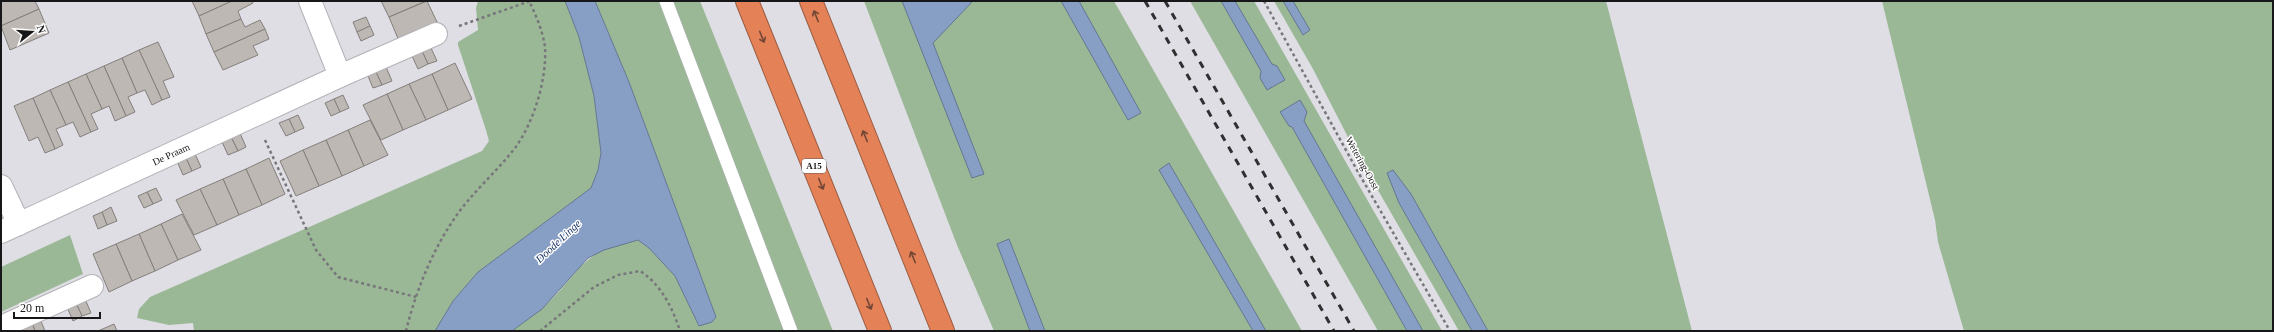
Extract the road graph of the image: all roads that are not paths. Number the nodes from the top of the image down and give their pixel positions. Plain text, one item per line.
1 (310, 1) edge
2 (666, 1) edge
3 (747, 1) edge
4 (811, 1) edge
5 (436, 34) road end
6 (340, 76) junction
7 (1, 186) edge
8 (10, 228) edge
9 (92, 286) dead end
10 (928, 293) junction
11 (1, 327) edge
12 (791, 331) edge
13 (880, 331) edge
14 (943, 331) edge
15 (947, 331) edge

1 - 6 street
2 - 12 lane
3 -> 13 highway, A15
10 -> 4 highway
5 - 6 street, De Praam
6 - 8 street, De Praam
7 - 8 street
9 - 11 street
10 - 14 highway
10 - 15 highway

